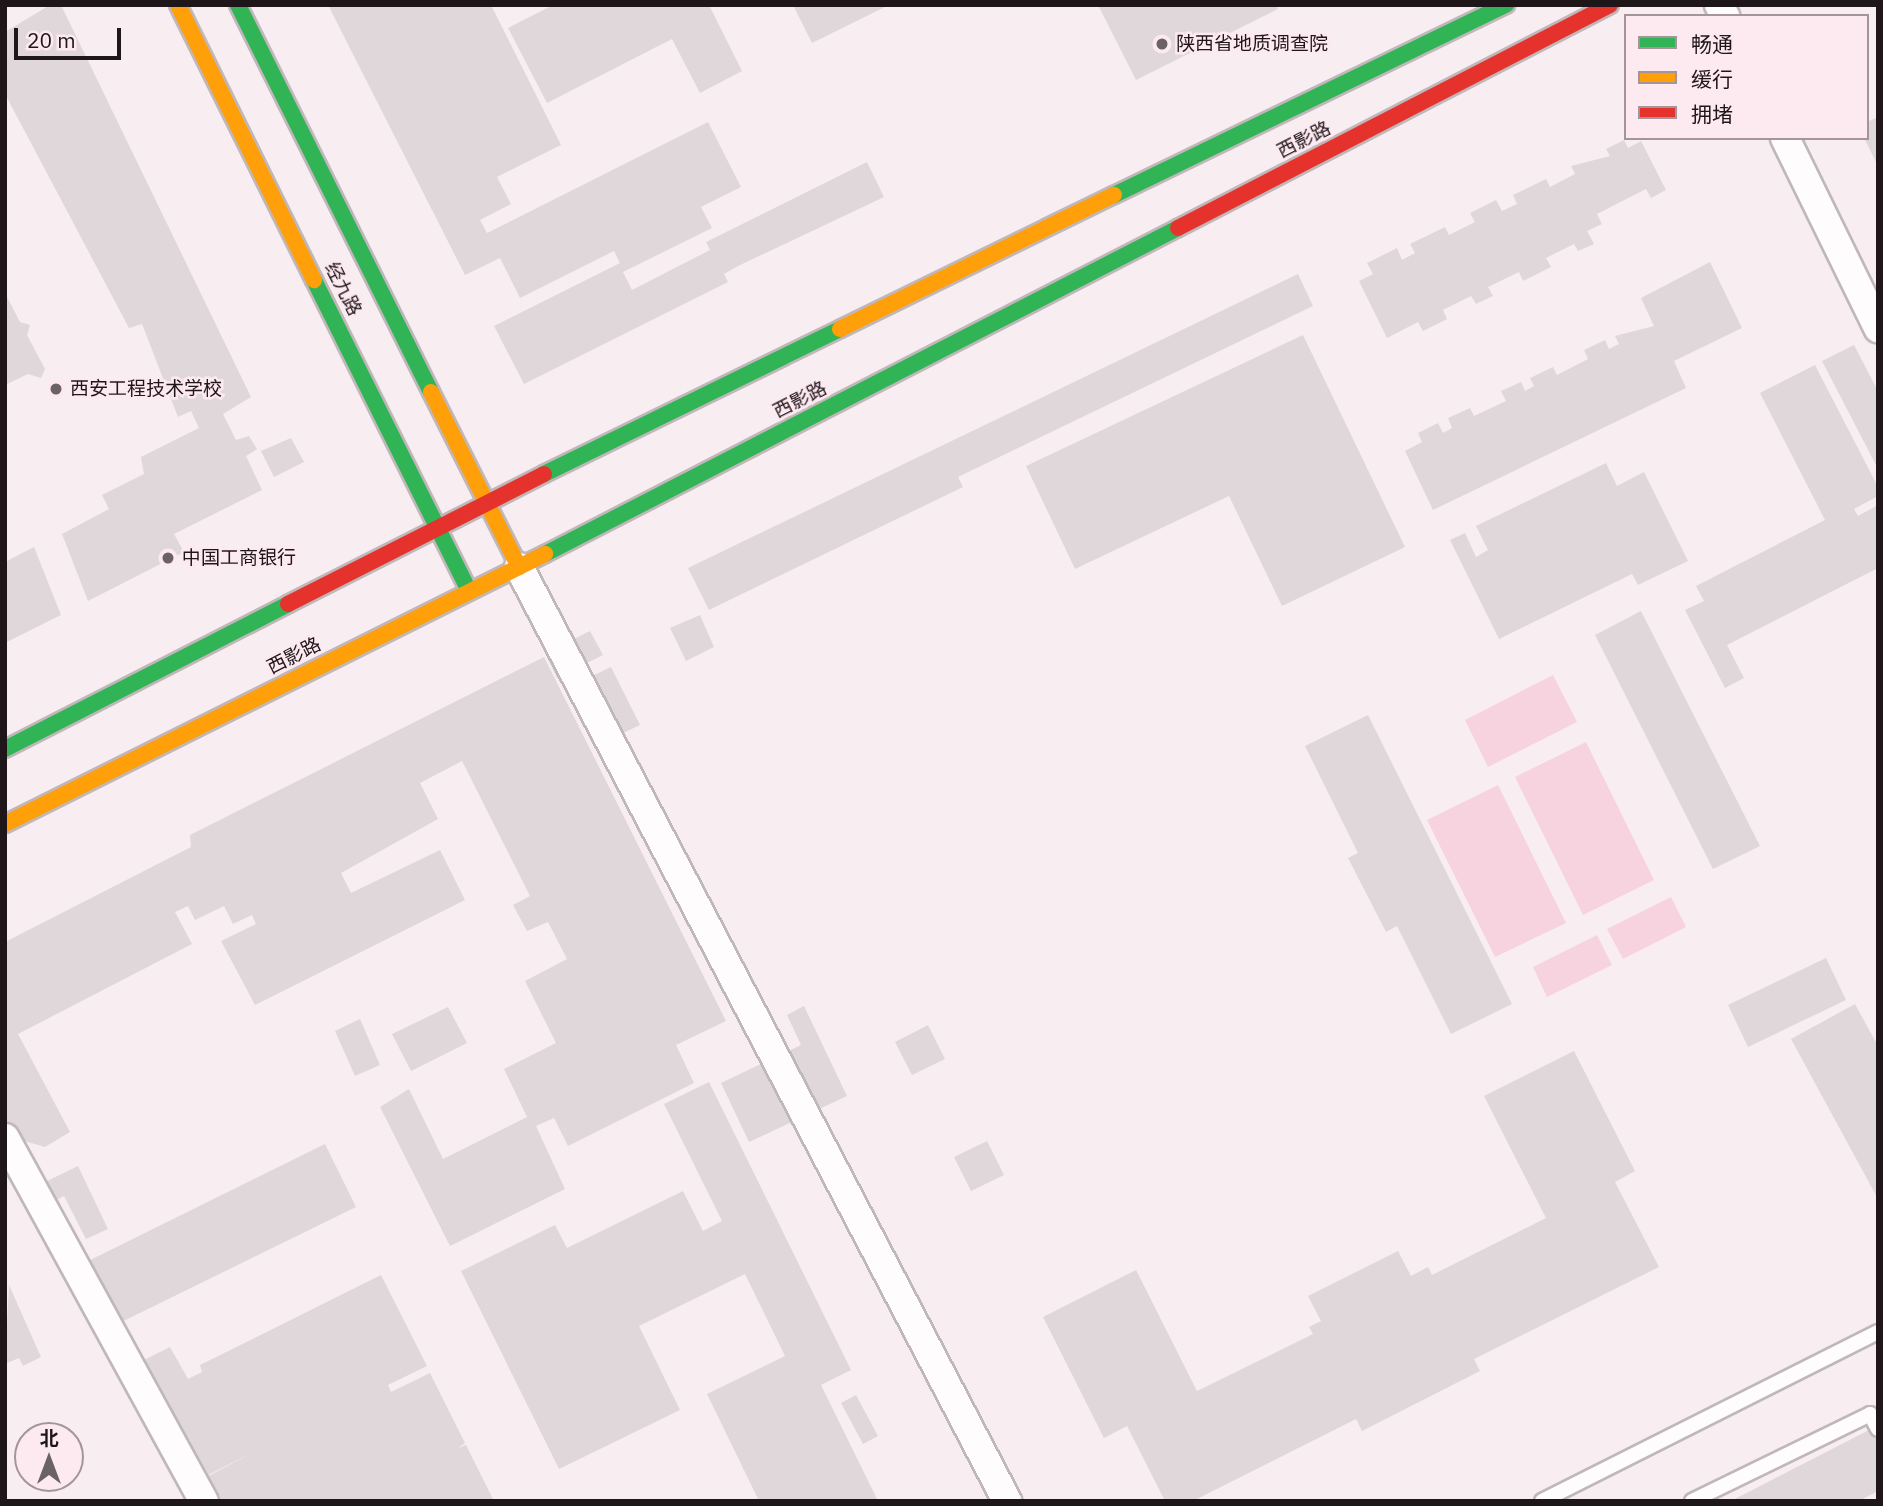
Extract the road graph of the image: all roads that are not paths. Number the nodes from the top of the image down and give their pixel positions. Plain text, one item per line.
1 (177, 5) edge
2 (238, 5) edge
3 (1506, 5) edge
4 (1610, 5) edge
5 (1786, 140) edge
6 (1878, 328) edge
7 (486, 503) junction
8 (438, 527) junction
9 (519, 567) junction
10 (470, 591) junction
11 (5, 749) edge
12 (5, 824) edge
13 (5, 1138) edge
14 (1878, 1332) edge
15 (1878, 1429) edge
16 (204, 1501) edge
17 (1007, 1501) edge
18 (1542, 1501) edge
19 (1692, 1501) edge

1 - 8 main road, 经九路
2 - 7 main road, 经九路
3 - 7 main road, 西影路
4 - 9 main road, 西影路
5 - 6 street
7 - 8 main road, 西影路
7 - 9 main road, 经九路
8 - 10 main road, 经九路
8 - 11 main road, 西影路
9 - 10 main road, 西影路
9 - 17 street
10 - 12 main road, 西影路
13 - 16 street
14 - 18 lane
15 - 19 lane

